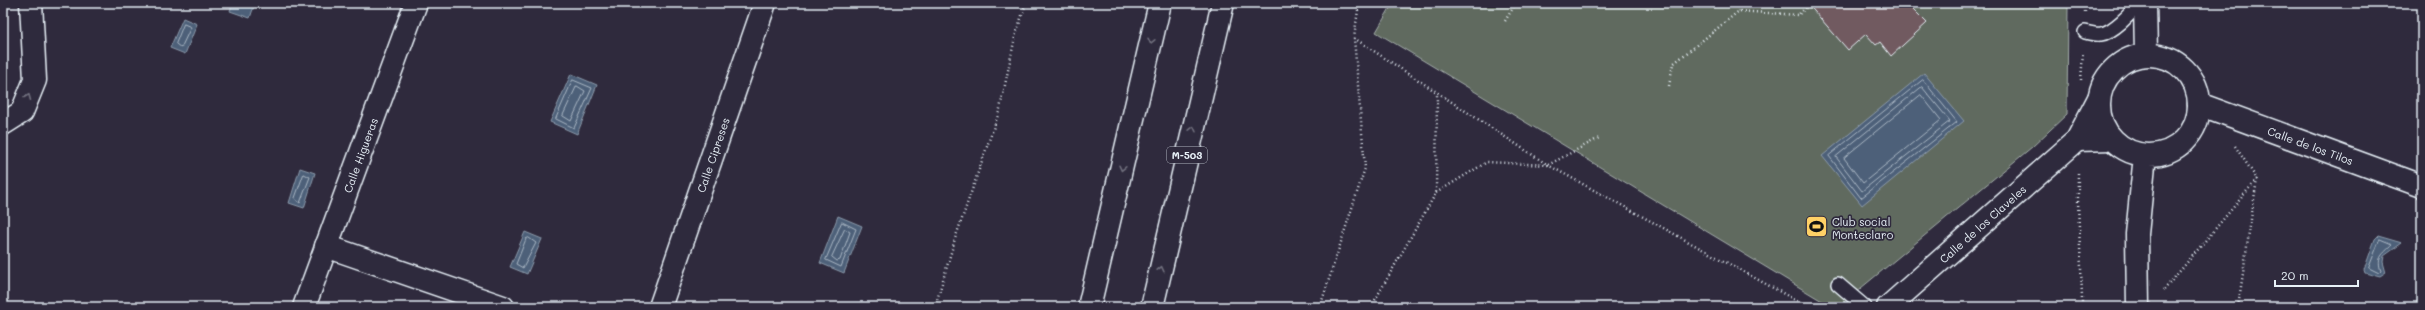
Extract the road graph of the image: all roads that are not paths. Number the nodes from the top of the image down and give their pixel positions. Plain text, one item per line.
1 (31, 3) edge
2 (416, 3) edge
3 (765, 3) edge
4 (1160, 3) edge
5 (1223, 3) edge
6 (2136, 3) edge
7 (2145, 3) edge
8 (2085, 32) dead end
9 (2146, 54) junction
10 (2099, 98) junction
11 (2200, 104) junction
12 (3, 124) edge
13 (2111, 138) junction
14 (2077, 140) junction
15 (2144, 155) junction
16 (2422, 186) edge
17 (326, 246) junction
18 (1838, 284) dead end
19 (2138, 302) edge
20 (304, 307) edge
21 (503, 307) edge
22 (660, 307) edge
23 (1089, 307) edge
24 (1152, 307) edge
25 (1865, 307) edge
26 (1888, 307) edge

12 -> 1 main road
2 - 17 main road, Calle Higueras
3 - 22 main road, Calle Cipreses
4 -> 23 main road
24 -> 5 main road, M-503
6 - 8 lane
7 - 9 main road
9 - 10 main road
9 - 11 main road
10 - 13 main road
10 - 14 main road, Calle de los Claveles
11 - 15 main road
11 - 16 main road, Calle de los Tilos
13 - 14 main road
13 - 15 main road
14 - 26 main road, Calle de los Claveles
15 - 19 main road
17 - 20 main road, Calle Higueras
17 - 21 main road
18 - 25 lane

